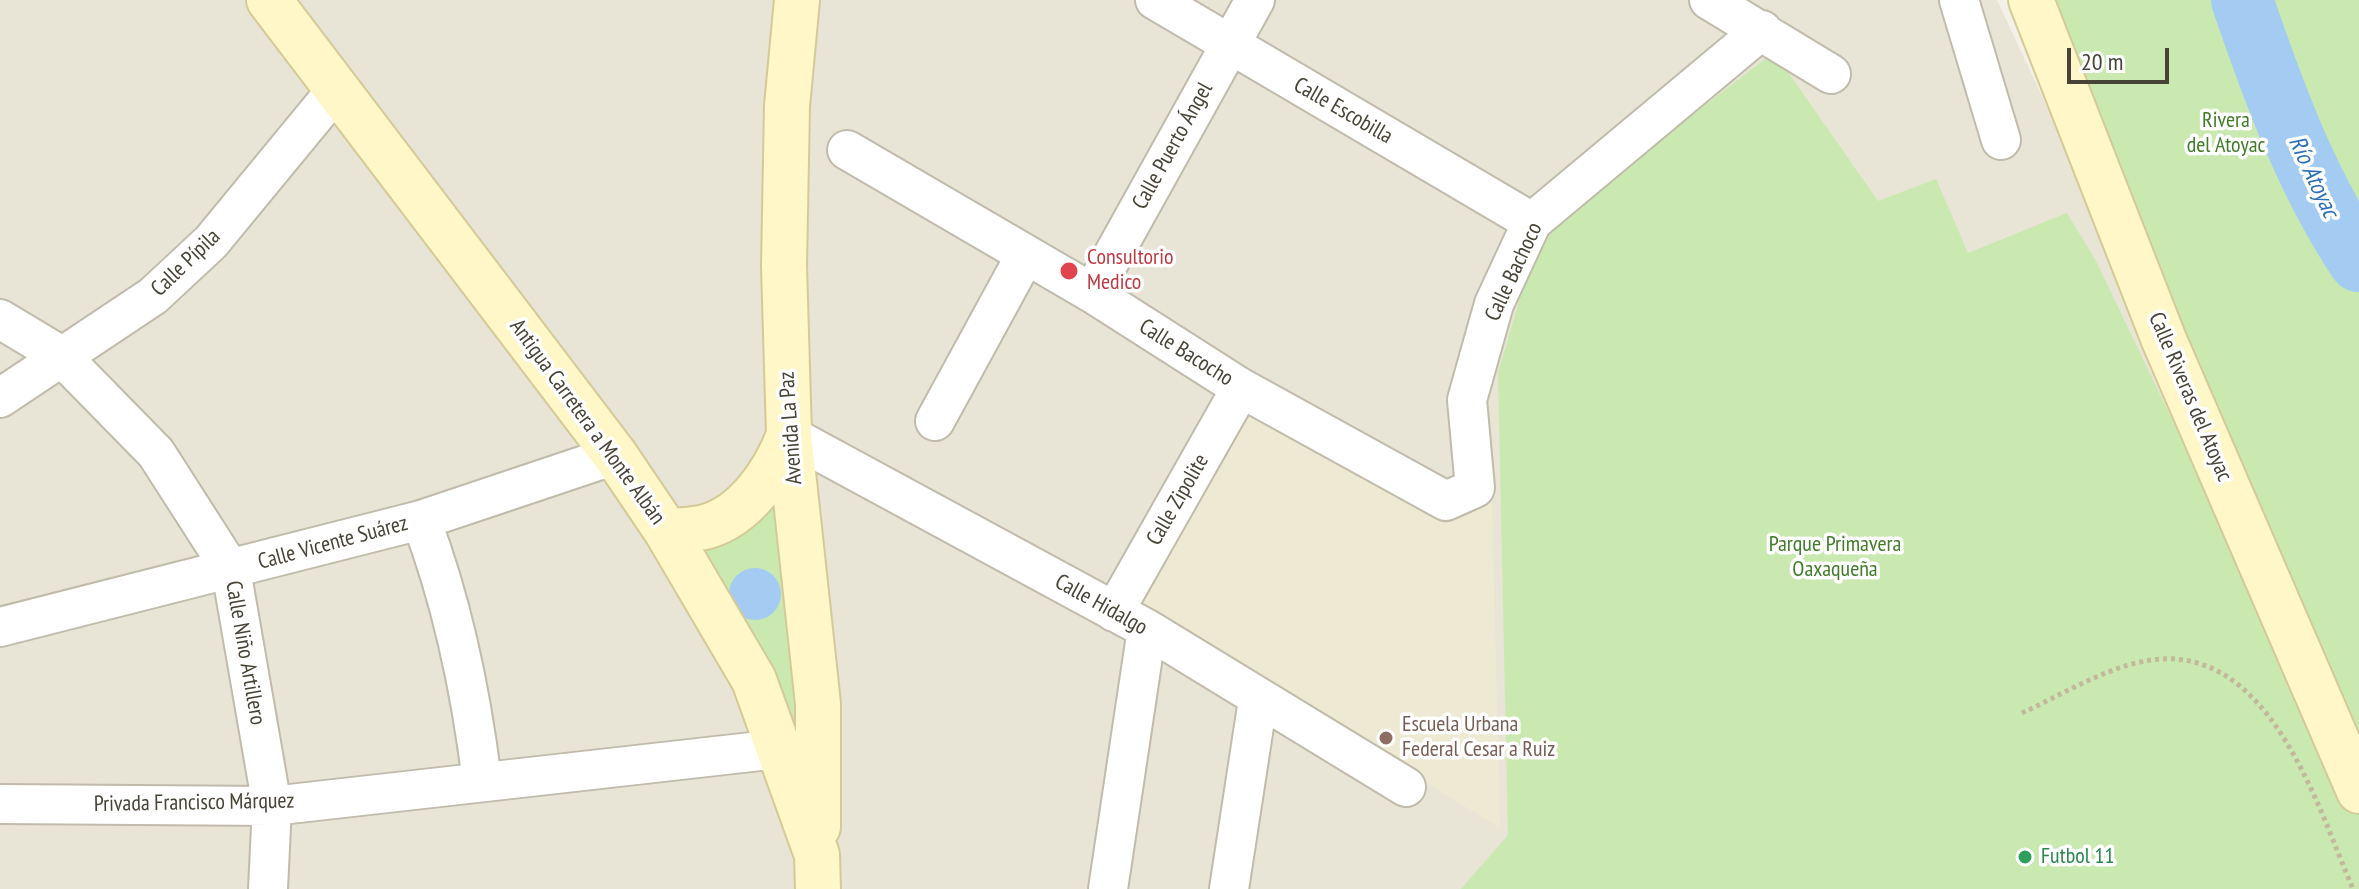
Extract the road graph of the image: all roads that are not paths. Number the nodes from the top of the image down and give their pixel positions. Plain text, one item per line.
1 (269, 0) edge
2 (797, 0) edge
3 (1155, 0) edge
4 (1255, 0) edge
5 (1709, 0) edge
6 (1959, 0) edge
7 (2031, 0) edge
8 (1762, 30) junction
9 (1228, 44) junction
10 (1831, 74) dead end
11 (337, 89) junction
12 (2001, 140) dead end
13 (847, 150) dead end
14 (1532, 222) junction
15 (1025, 256) junction
16 (1092, 293) junction
17 (0, 319) edge
18 (60, 355) junction
19 (1241, 388) junction
20 (0, 398) edge
21 (935, 421) dead end
22 (789, 435) junction
23 (615, 455) junction
24 (1446, 501) joint
25 (421, 520) junction
26 (667, 532) junction
27 (231, 570) junction
28 (1114, 612) junction
29 (0, 627) edge
30 (1147, 629) junction
31 (1258, 700) junction
32 (778, 749) junction
33 (482, 781) junction
34 (1406, 787) dead end
35 (2359, 791) edge
36 (0, 804) edge
37 (272, 806) junction
38 (818, 872) edge
39 (268, 889) edge
40 (1108, 889) edge
41 (1229, 889) edge

1 - 11 street, Antigua Carretera a Monte Albán
2 - 22 street, Avenida La Paz
3 - 9 street, Calle Escobilla
4 - 9 street, Calle Puerto Ángel
5 - 8 street
6 - 12 street
7 - 35 street, Calle Riveras del Atoyac
8 - 10 street
8 - 14 street, Calle Bachoco
9 - 14 street, Calle Escobilla
9 - 16 street, Calle Puerto Ángel
11 - 18 street, Calle Pípila
11 - 23 street, Antigua Carretera a Monte Albán
13 - 15 street, Calle Bacocho
14 - 24 street, Calle Bachoco
15 - 16 street, Calle Bacocho
15 - 21 street
16 - 19 street, Calle Bacocho
17 - 18 street, Calle Niño Artillero
18 - 20 street, Calle Pípila
18 - 27 street, Calle Niño Artillero
19 - 24 street, Calle Bacocho
19 - 28 street, Calle Zipolite
22 - 26 street
22 - 28 street, Calle Hidalgo
22 - 38 street, Avenida La Paz
23 - 25 street, Calle Vicente Suárez
23 - 26 street, Antigua Carretera a Monte Albán
25 - 27 street, Calle Vicente Suárez
25 - 33 street
26 - 32 street, Antigua Carretera a Monte Albán
27 - 29 street, Calle Vicente Suárez
27 - 37 street, Calle Niño Artillero
28 - 30 street, Calle Hidalgo
30 - 31 street, Calle Hidalgo
30 - 40 street
31 - 34 street, Calle Hidalgo
31 - 41 street
32 - 33 street, Privada Francisco Márquez
32 - 38 street, Antigua Carretera a Monte Albán
33 - 37 street, Privada Francisco Márquez
36 - 37 street, Privada Francisco Márquez
37 - 39 street, Calle Niño Artillero

